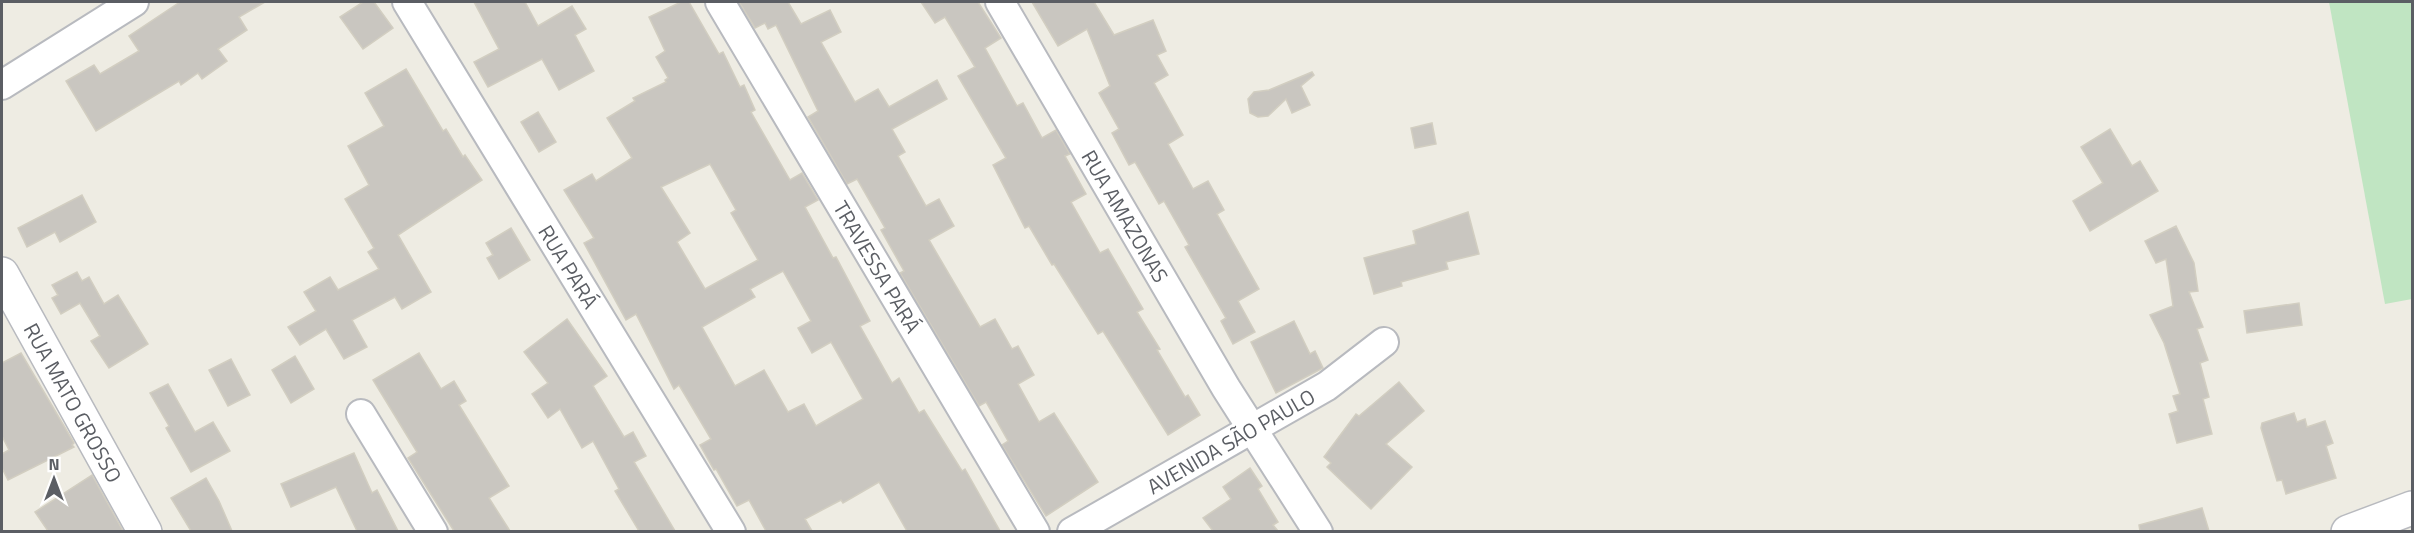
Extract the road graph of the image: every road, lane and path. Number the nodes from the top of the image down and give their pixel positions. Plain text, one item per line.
1 (134, 2) edge
2 (407, 2) edge
3 (720, 2) edge
4 (1000, 2) edge
5 (2, 85) edge
6 (2, 274) edge
7 (1383, 342) dead end
8 (361, 414) dead end
9 (1252, 428) junction
10 (2412, 508) edge
11 (145, 531) edge
12 (433, 531) edge
13 (731, 531) edge
14 (1035, 531) edge
15 (1072, 531) edge
16 (1318, 531) edge
17 (2348, 531) edge

1 - 5 street
2 - 13 street, RUA PARÁ
3 - 14 street, TRAVESSA PARÁ
4 - 9 street, RUA AMAZONAS
6 - 11 street, RUA MATO GROSSO
7 - 9 street, AVENIDA SÃO PAULO
8 - 12 street
9 - 15 street, AVENIDA SÃO PAULO
9 - 16 street, RUA AMAZONAS
10 - 17 street

